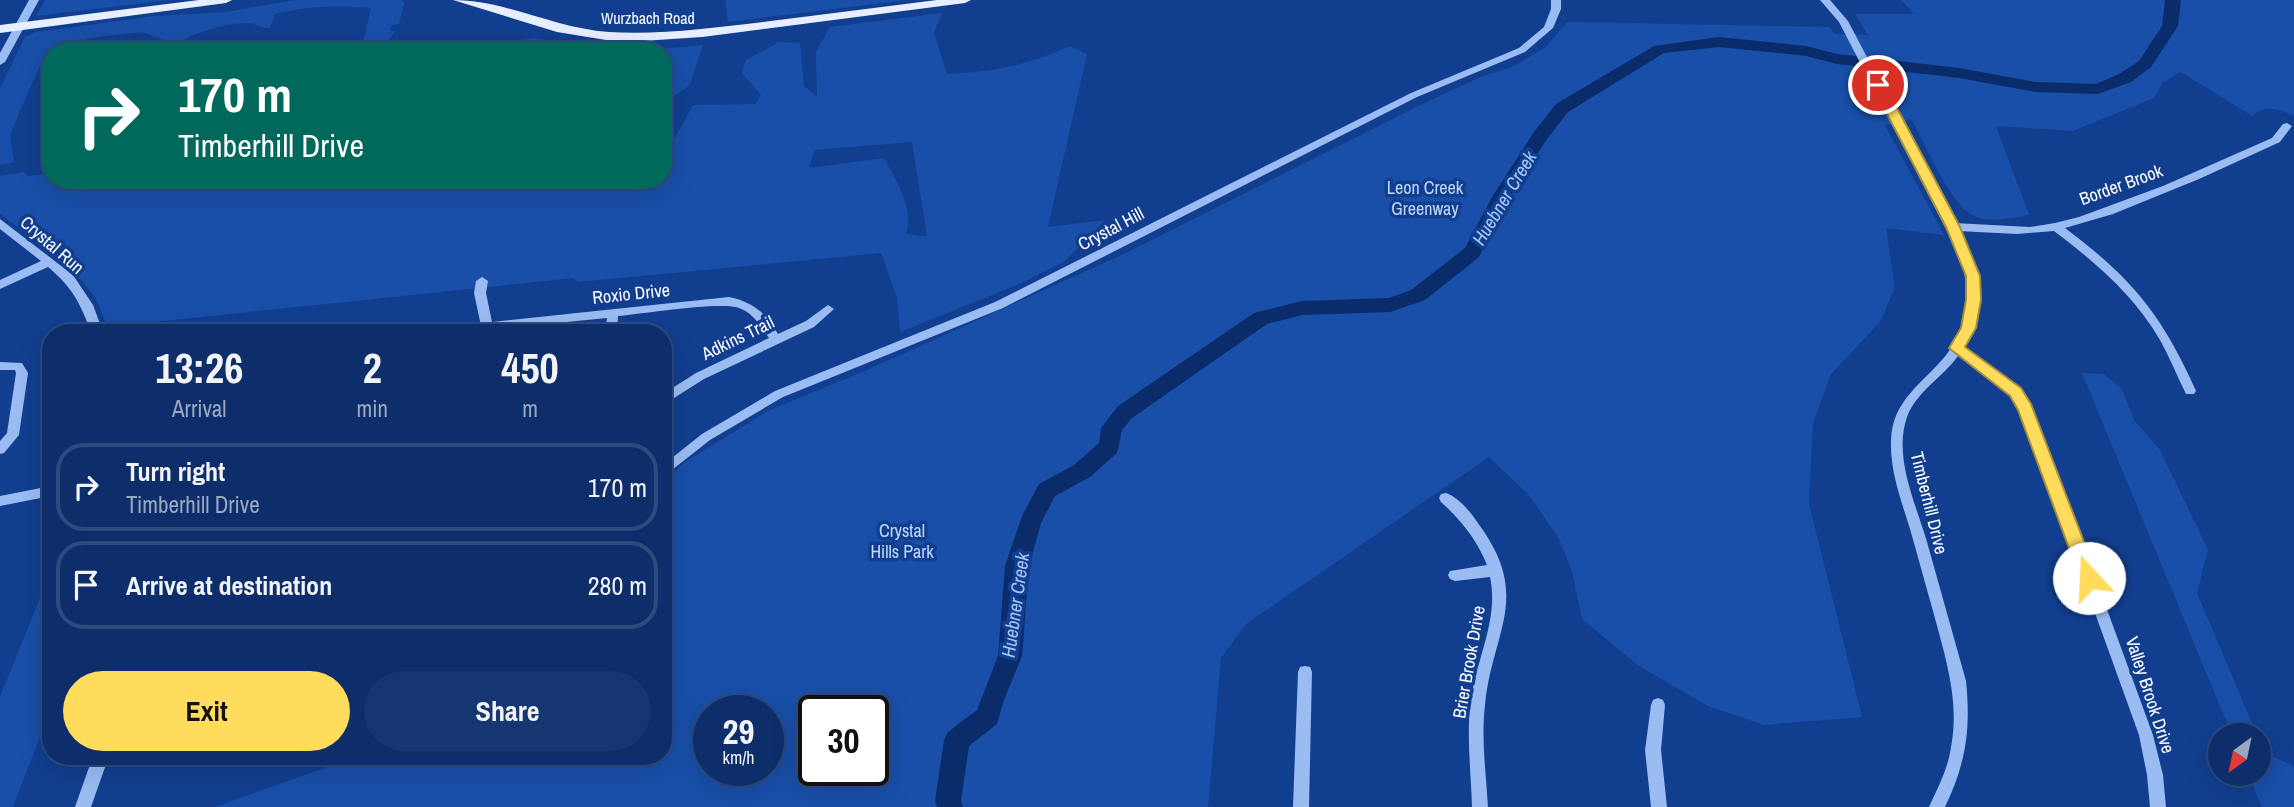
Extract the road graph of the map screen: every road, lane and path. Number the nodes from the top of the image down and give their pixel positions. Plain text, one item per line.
1 (34, 0) edge
2 (226, 0) edge
3 (459, 0) edge
4 (965, 0) edge
5 (1556, 0) edge
6 (1825, 0) edge
7 (19, 26) junction
8 (0, 29) edge
9 (0, 62) edge
10 (2287, 126) dead end
11 (0, 223) edge
12 (1953, 227) junction
13 (2056, 227) junction
14 (49, 262) junction
15 (482, 281) dead end
16 (0, 285) edge
17 (828, 309) dead end
18 (613, 313) junction
19 (94, 324) edge
20 (486, 324) edge
21 (514, 324) edge
22 (612, 324) edge
23 (775, 339) junction
24 (1956, 348) junction
25 (0, 366) edge
26 (2190, 391) dead end
27 (672, 394) edge
28 (4, 446) edge
29 (672, 464) edge
30 (42, 493) edge
31 (1446, 498) dead end
32 (0, 502) edge
33 (1496, 570) junction
34 (1455, 575) dead end
35 (1305, 672) dead end
36 (1658, 705) dead end
37 (98, 765) edge
38 (83, 807) edge
39 (1301, 807) edge
40 (1480, 807) edge
41 (1659, 807) edge
42 (1937, 807) edge
43 (2158, 807) edge

1 - 7 street
2 - 7 main road
3 - 4 main road, Wurzbach Road
5 - 29 street, Crystal Hill
6 - 12 street, Timberhill Drive
7 - 8 main road
7 - 9 street
10 - 13 street, Border Brook
11 - 14 street, Crystal Run
12 - 13 street, Border Brook
12 - 24 street, Timberhill Drive
13 - 26 street
14 - 16 street
14 - 19 street, Crystal Run
15 - 20 street
17 - 23 street, Adkins Trail
18 - 21 street, Roxio Drive
18 - 22 street
18 - 23 street, Roxio Drive
23 - 27 street, Adkins Trail
24 - 42 street, Timberhill Drive
24 - 43 street, Valley Brook Drive
25 - 28 street
30 - 32 street
31 - 33 street, Brier Brook Drive
33 - 34 street
33 - 40 street, Brier Brook Drive
35 - 39 street
36 - 41 street
37 - 38 street

